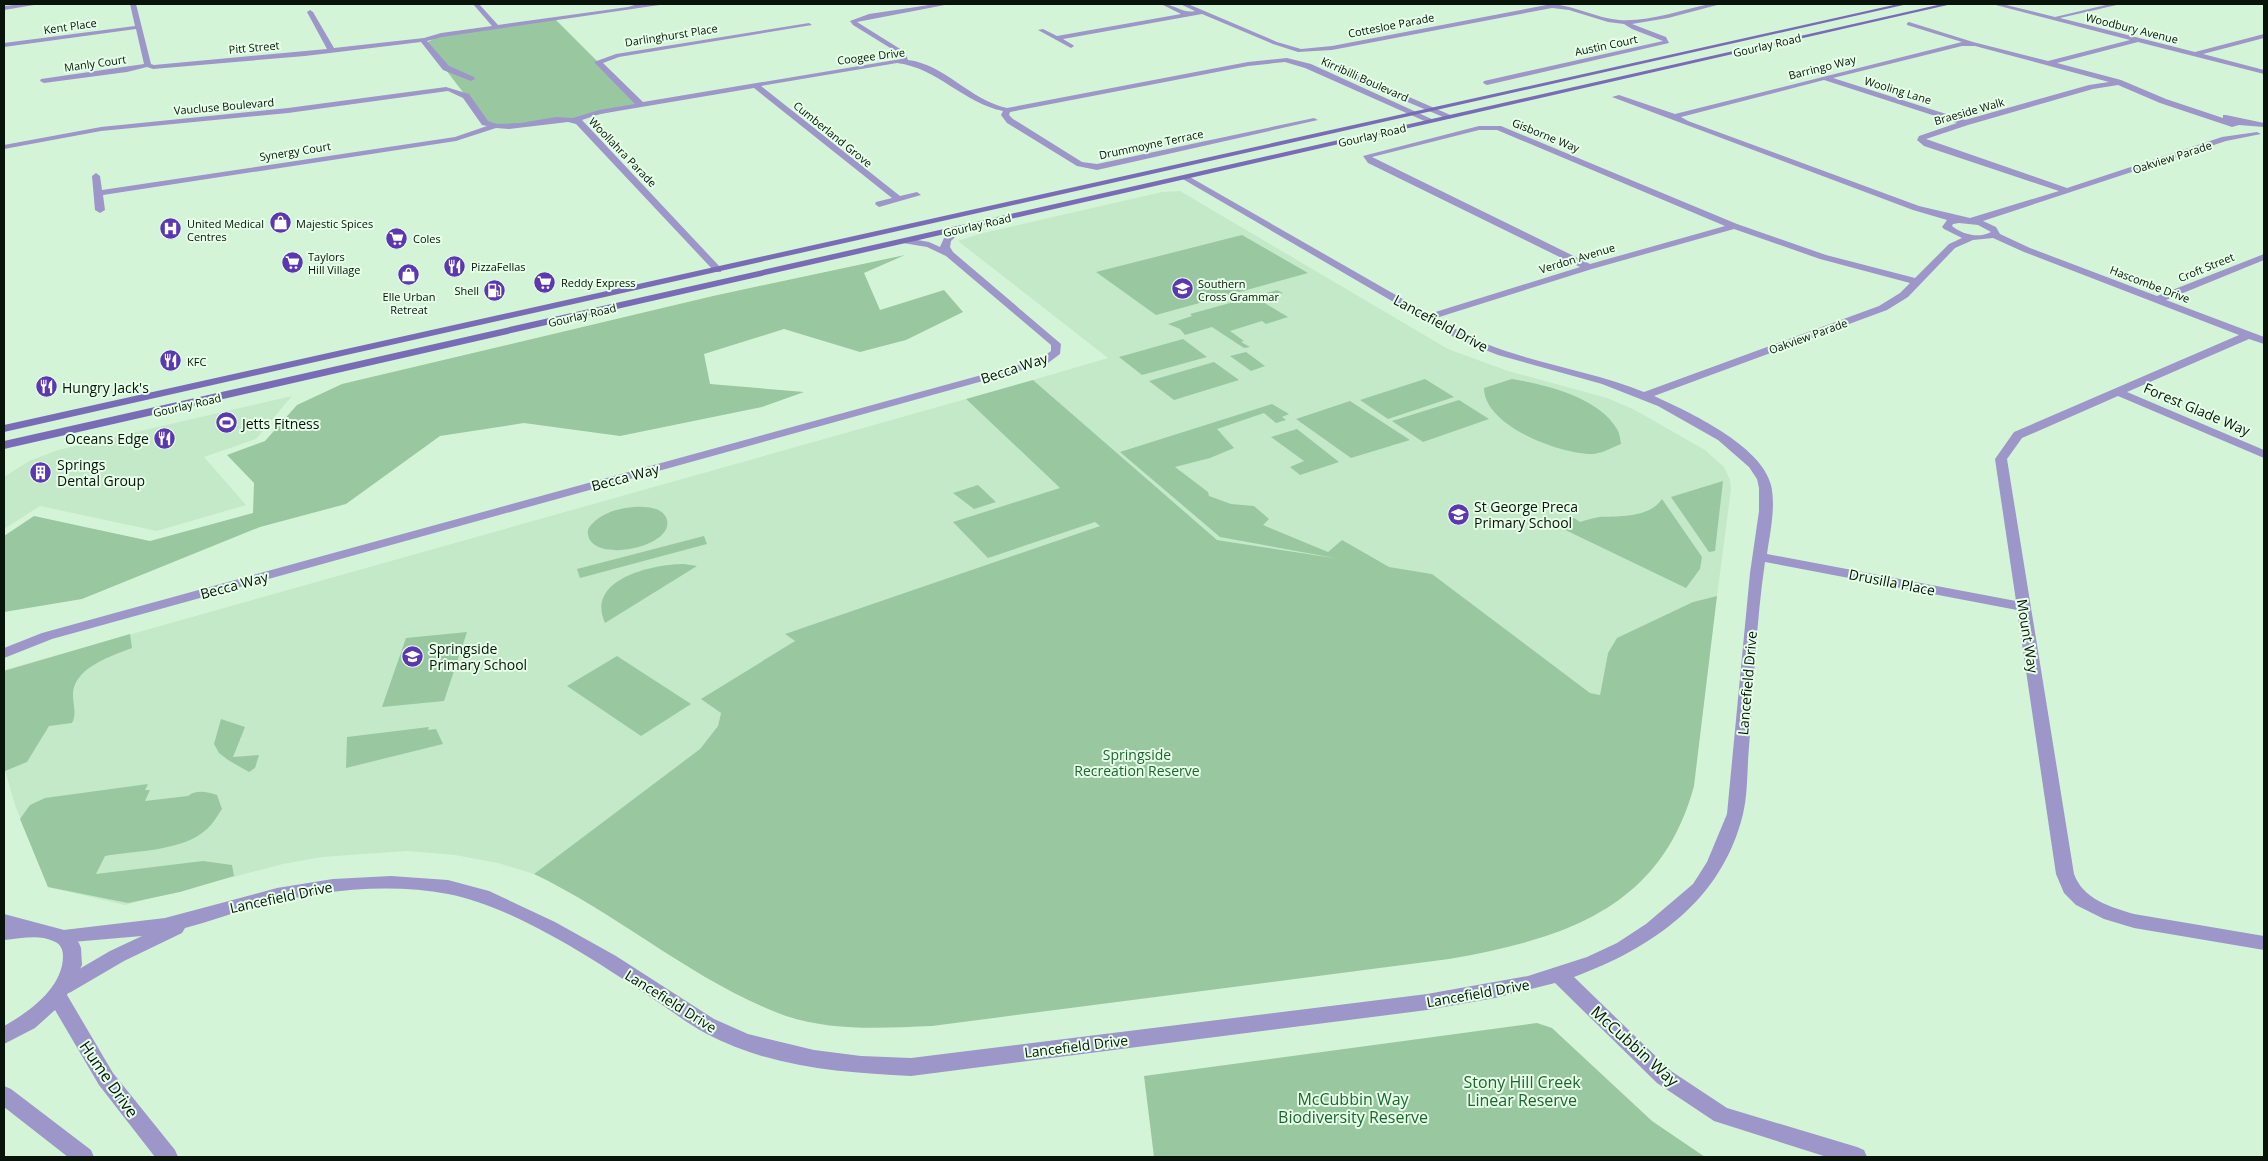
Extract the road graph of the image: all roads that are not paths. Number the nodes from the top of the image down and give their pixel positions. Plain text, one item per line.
1 (37, 4) edge
2 (133, 4) edge
3 (476, 4) edge
4 (644, 4) edge
5 (663, 4) edge
6 (947, 4) edge
7 (1164, 4) edge
8 (1183, 4) edge
9 (1718, 4) edge
10 (1906, 4) edge
11 (1949, 4) edge
12 (1996, 4) edge
13 (2118, 4) edge
14 (1554, 5) edge
15 (4, 8) edge
16 (310, 12) dead end
17 (1203, 12) junction
18 (2081, 13) joint
19 (1189, 15) junction
20 (2056, 19) junction
21 (1625, 22) junction
22 (1909, 24) dead end
23 (809, 25) dead end
24 (139, 27) junction
25 (497, 28) junction
26 (1041, 30) dead end
27 (2264, 36) edge
28 (1056, 38) junction
29 (424, 40) junction
30 (2139, 40) junction
31 (1975, 44) junction
32 (4, 45) edge
33 (1071, 46) dead end
34 (1263, 47) dead end
35 (1332, 48) junction
36 (332, 51) junction
37 (1301, 51) junction
38 (2196, 54) junction
39 (1276, 55) junction
40 (1310, 56) junction
41 (1286, 60) junction
42 (905, 61) junction
43 (1248, 64) junction
44 (2050, 64) junction
45 (148, 65) junction
46 (2264, 72) edge
47 (1490, 74) dead end
48 (1824, 78) junction
49 (1503, 79) junction
50 (44, 81) dead end
51 (445, 81) junction
52 (473, 81) junction
53 (2118, 82) junction
54 (1487, 83) dead end
55 (754, 85) junction
56 (466, 96) junction
57 (1616, 97) dead end
58 (641, 105) junction
59 (2181, 107) junction
60 (1007, 110) junction
61 (1433, 110) junction
62 (1415, 114) junction
63 (1451, 117) junction
64 (1676, 117) junction
65 (574, 120) junction
66 (1275, 120) dead end
67 (1314, 120) dead end
68 (1432, 122) junction
69 (2250, 122) junction
70 (1966, 123) junction
71 (2264, 123) edge
72 (495, 126) junction
73 (1289, 126) junction
74 (2236, 127) junction
75 (2262, 134) edge
76 (4, 138) edge
77 (2225, 139) junction
78 (4, 147) edge
79 (1168, 168) junction
80 (96, 176) dead end
81 (1185, 178) junction
82 (2067, 191) junction
83 (98, 193) junction
84 (917, 195) dead end
85 (898, 200) junction
86 (879, 204) dead end
87 (1916, 208) junction
88 (100, 210) dead end
89 (2004, 212) junction
90 (1960, 220) junction
91 (1971, 221) junction
92 (1734, 226) junction
93 (1950, 228) junction
94 (958, 229) junction
95 (1990, 233) junction
96 (1973, 237) junction
97 (906, 241) junction
98 (1952, 246) junction
99 (950, 254) junction
100 (2263, 258) edge
101 (1589, 267) junction
102 (718, 270) junction
103 (1918, 282) junction
104 (2156, 300) junction
105 (1428, 318) junction
106 (2249, 336) junction
107 (2264, 341) edge
108 (2118, 392) junction
109 (1644, 396) junction
110 (4, 429) edge
111 (4, 445) edge
112 (2264, 454) edge
113 (1760, 557) junction
114 (2024, 607) junction
115 (47, 636) junction
116 (4, 642) edge
117 (4, 653) edge
118 (199, 917) junction
119 (4, 921) edge
120 (4, 933) edge
121 (52, 933) junction
122 (2264, 943) edge
123 (1560, 976) junction
124 (61, 992) junction
125 (4, 1036) edge
126 (4, 1095) edge
127 (84, 1157) edge
128 (168, 1157) edge
129 (1857, 1157) edge

1 - 15 street
2 - 24 street
3 - 25 street
4 - 5 street, Pitt Street
4 - 25 street, Pitt Street
6 - 42 street
7 - 19 street
8 - 17 street
9 - 21 street, Cottesloe Parade
10 - 61 main road, Gourlay Road
11 - 63 main road, Gourlay Road
12 - 20 street, Woodbury Avenue
13 - 18 street
14 - 21 street, Cottesloe Parade
14 - 35 street, Cottesloe Parade
16 - 36 street
17 - 19 street
17 - 37 street
18 - 20 street
19 - 28 street
19 - 34 street
20 - 30 street, Woodbury Avenue
21 - 49 street, Austin Court
22 - 31 street, Barringo Way
23 - 58 street, Darlinghurst Place
24 - 32 street, Kent Place
24 - 45 street
25 - 29 street, Pitt Street
26 - 28 street
27 - 38 street
28 - 33 street
29 - 36 street, Pitt Street
29 - 51 street
30 - 38 street, Woodbury Avenue
30 - 44 street
31 - 44 street, Barringo Way
31 - 48 street, Barringo Way
35 - 37 street, Cottesloe Parade
35 - 40 street, Cottesloe Parade
36 - 45 street, Pitt Street
37 - 39 street, Cottesloe Parade
37 - 40 street, Kirribilli Boulevard
38 - 46 street, Woodbury Avenue
39 - 41 street
39 - 43 street, Coogee Drive
40 - 41 street, Cottesloe Parade
40 - 61 street, Kirribilli Boulevard
41 - 43 street, Coogee Drive
41 - 62 street, Kirribilli Boulevard
42 - 55 street, Coogee Drive
42 - 60 street, Coogee Drive
43 - 60 street, Coogee Drive
44 - 53 street, Barringo Way
45 - 50 street, Manly Court
47 - 49 street
48 - 64 street, Barringo Way
48 - 70 street, Wooling Lane
49 - 54 street, Austin Court
51 - 52 street
51 - 52 street
51 - 52 street
51 - 56 street
51 - 76 street, Vaucluse Boulevard
51 - 78 street, Vaucluse Boulevard
52 - 56 street
53 - 59 street, Barringo Way
53 - 70 street, Braeside Walk
55 - 58 street, Coogee Drive
55 - 85 street, Cumberland Grove
56 - 72 street
57 - 64 street
58 - 65 street, Coogee Drive
59 - 69 street, Barringo Way
59 - 74 street, Barringo Way
60 - 73 street, Drummoyne Terrace
61 - 62 main road, Gourlay Road
61 - 63 street, Kirribilli Boulevard
62 - 68 street, Kirribilli Boulevard
62 - 79 main road, Gourlay Road
63 - 68 main road, Gourlay Road
64 - 87 street
65 - 72 street, Woollahra Parade
65 - 102 street, Woollahra Parade
66 - 73 street
67 - 73 street, Drummoyne Terrace
68 - 81 main road, Gourlay Road
69 - 71 street, Barringo Way
69 - 74 street
70 - 82 street, Braeside Walk
72 - 83 street, Synergy Court
74 - 75 street, Barringo Way
74 - 77 street, Oakview Parade
75 - 77 street, Oakview Parade
77 - 82 street, Oakview Parade
79 - 81 main road
79 - 102 main road, Gourlay Road
80 - 83 street
81 - 94 main road, Gourlay Road
81 - 105 street, Lancefield Drive
82 - 89 street, Oakview Parade
83 - 88 street
84 - 85 street
85 - 86 street
87 - 90 street
87 - 93 street
89 - 91 street, Oakview Parade
89 - 95 street, Oakview Parade
90 - 91 street
90 - 93 street
91 - 95 street
92 - 101 street, Verdon Avenue
92 - 101 street, Gisborne Way
92 - 103 street, Gisborne Way
93 - 96 street
93 - 98 street
94 - 97 main road, Gourlay Road
94 - 99 street
95 - 96 street
95 - 104 street, Hascombe Drive
96 - 98 street, Oakview Parade
97 - 99 street, Becca Way
97 - 111 main road, Gourlay Road
98 - 103 street, Oakview Parade
99 - 115 street, Becca Way
100 - 104 street, Croft Street
101 - 105 street, Verdon Avenue
102 - 110 main road, Gourlay Road
103 - 109 street, Oakview Parade
104 - 106 street, Hascombe Drive
105 - 109 street, Lancefield Drive
106 - 107 street, Hascombe Drive
106 - 108 street, Mount Way
108 - 112 street, Forest Glade Way
108 - 114 street, Mount Way
109 - 113 street, Lancefield Drive
113 - 114 street, Drusilla Place
113 - 123 street, Lancefield Drive
114 - 122 street, Mount Way
115 - 116 street, Becca Way
115 - 117 street, Becca Way
118 - 121 street, Lancefield Drive
118 - 123 street, Lancefield Drive
118 - 124 street, Lancefield Drive
119 - 121 street
120 - 121 street
121 - 124 street
123 - 129 street, McCubbin Way
124 - 125 street
124 - 128 street, Hume Drive
126 - 127 street

